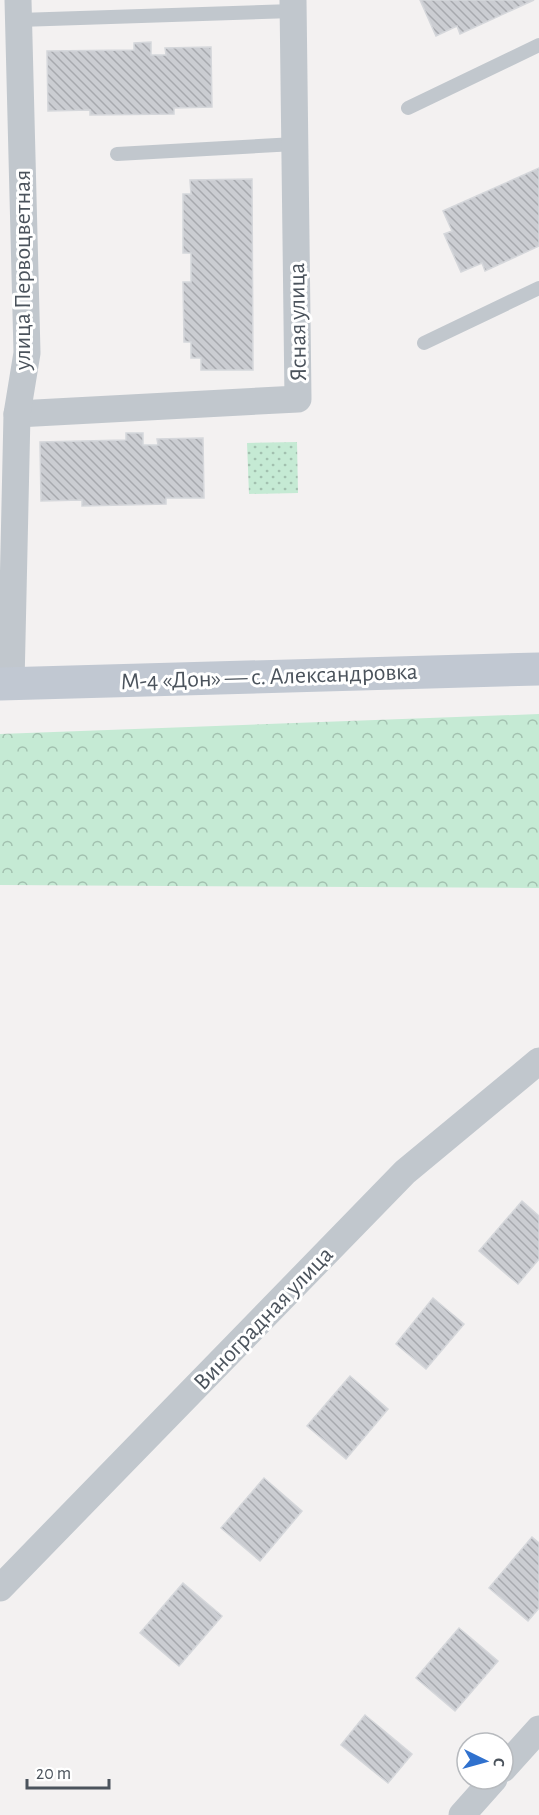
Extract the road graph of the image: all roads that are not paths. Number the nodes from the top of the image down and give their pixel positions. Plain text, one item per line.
1 (293, 6) edge
2 (19, 10) edge
3 (539, 45) edge
4 (408, 108) dead end
5 (295, 144) junction
6 (117, 154) dead end
7 (539, 288) edge
8 (423, 342) dead end
9 (17, 414) junction
10 (539, 669) edge
11 (5, 684) edge
12 (539, 1061) edge
13 (0, 1588) edge
14 (539, 1729) edge
15 (515, 1756) edge
16 (483, 1791) edge
17 (462, 1815) edge

1 - 2 lane
1 - 5 street, Ясная улица
2 - 9 street, улица Первоцветная
3 - 4 lane
5 - 6 lane
5 - 9 street, Ясная улица
7 - 8 lane
9 - 11 street, улица Первоцветная
10 - 11 main road, М-4 «Дон» — с. Александровка
12 - 13 street, Виноградная улица
14 - 15 street
16 - 17 street

